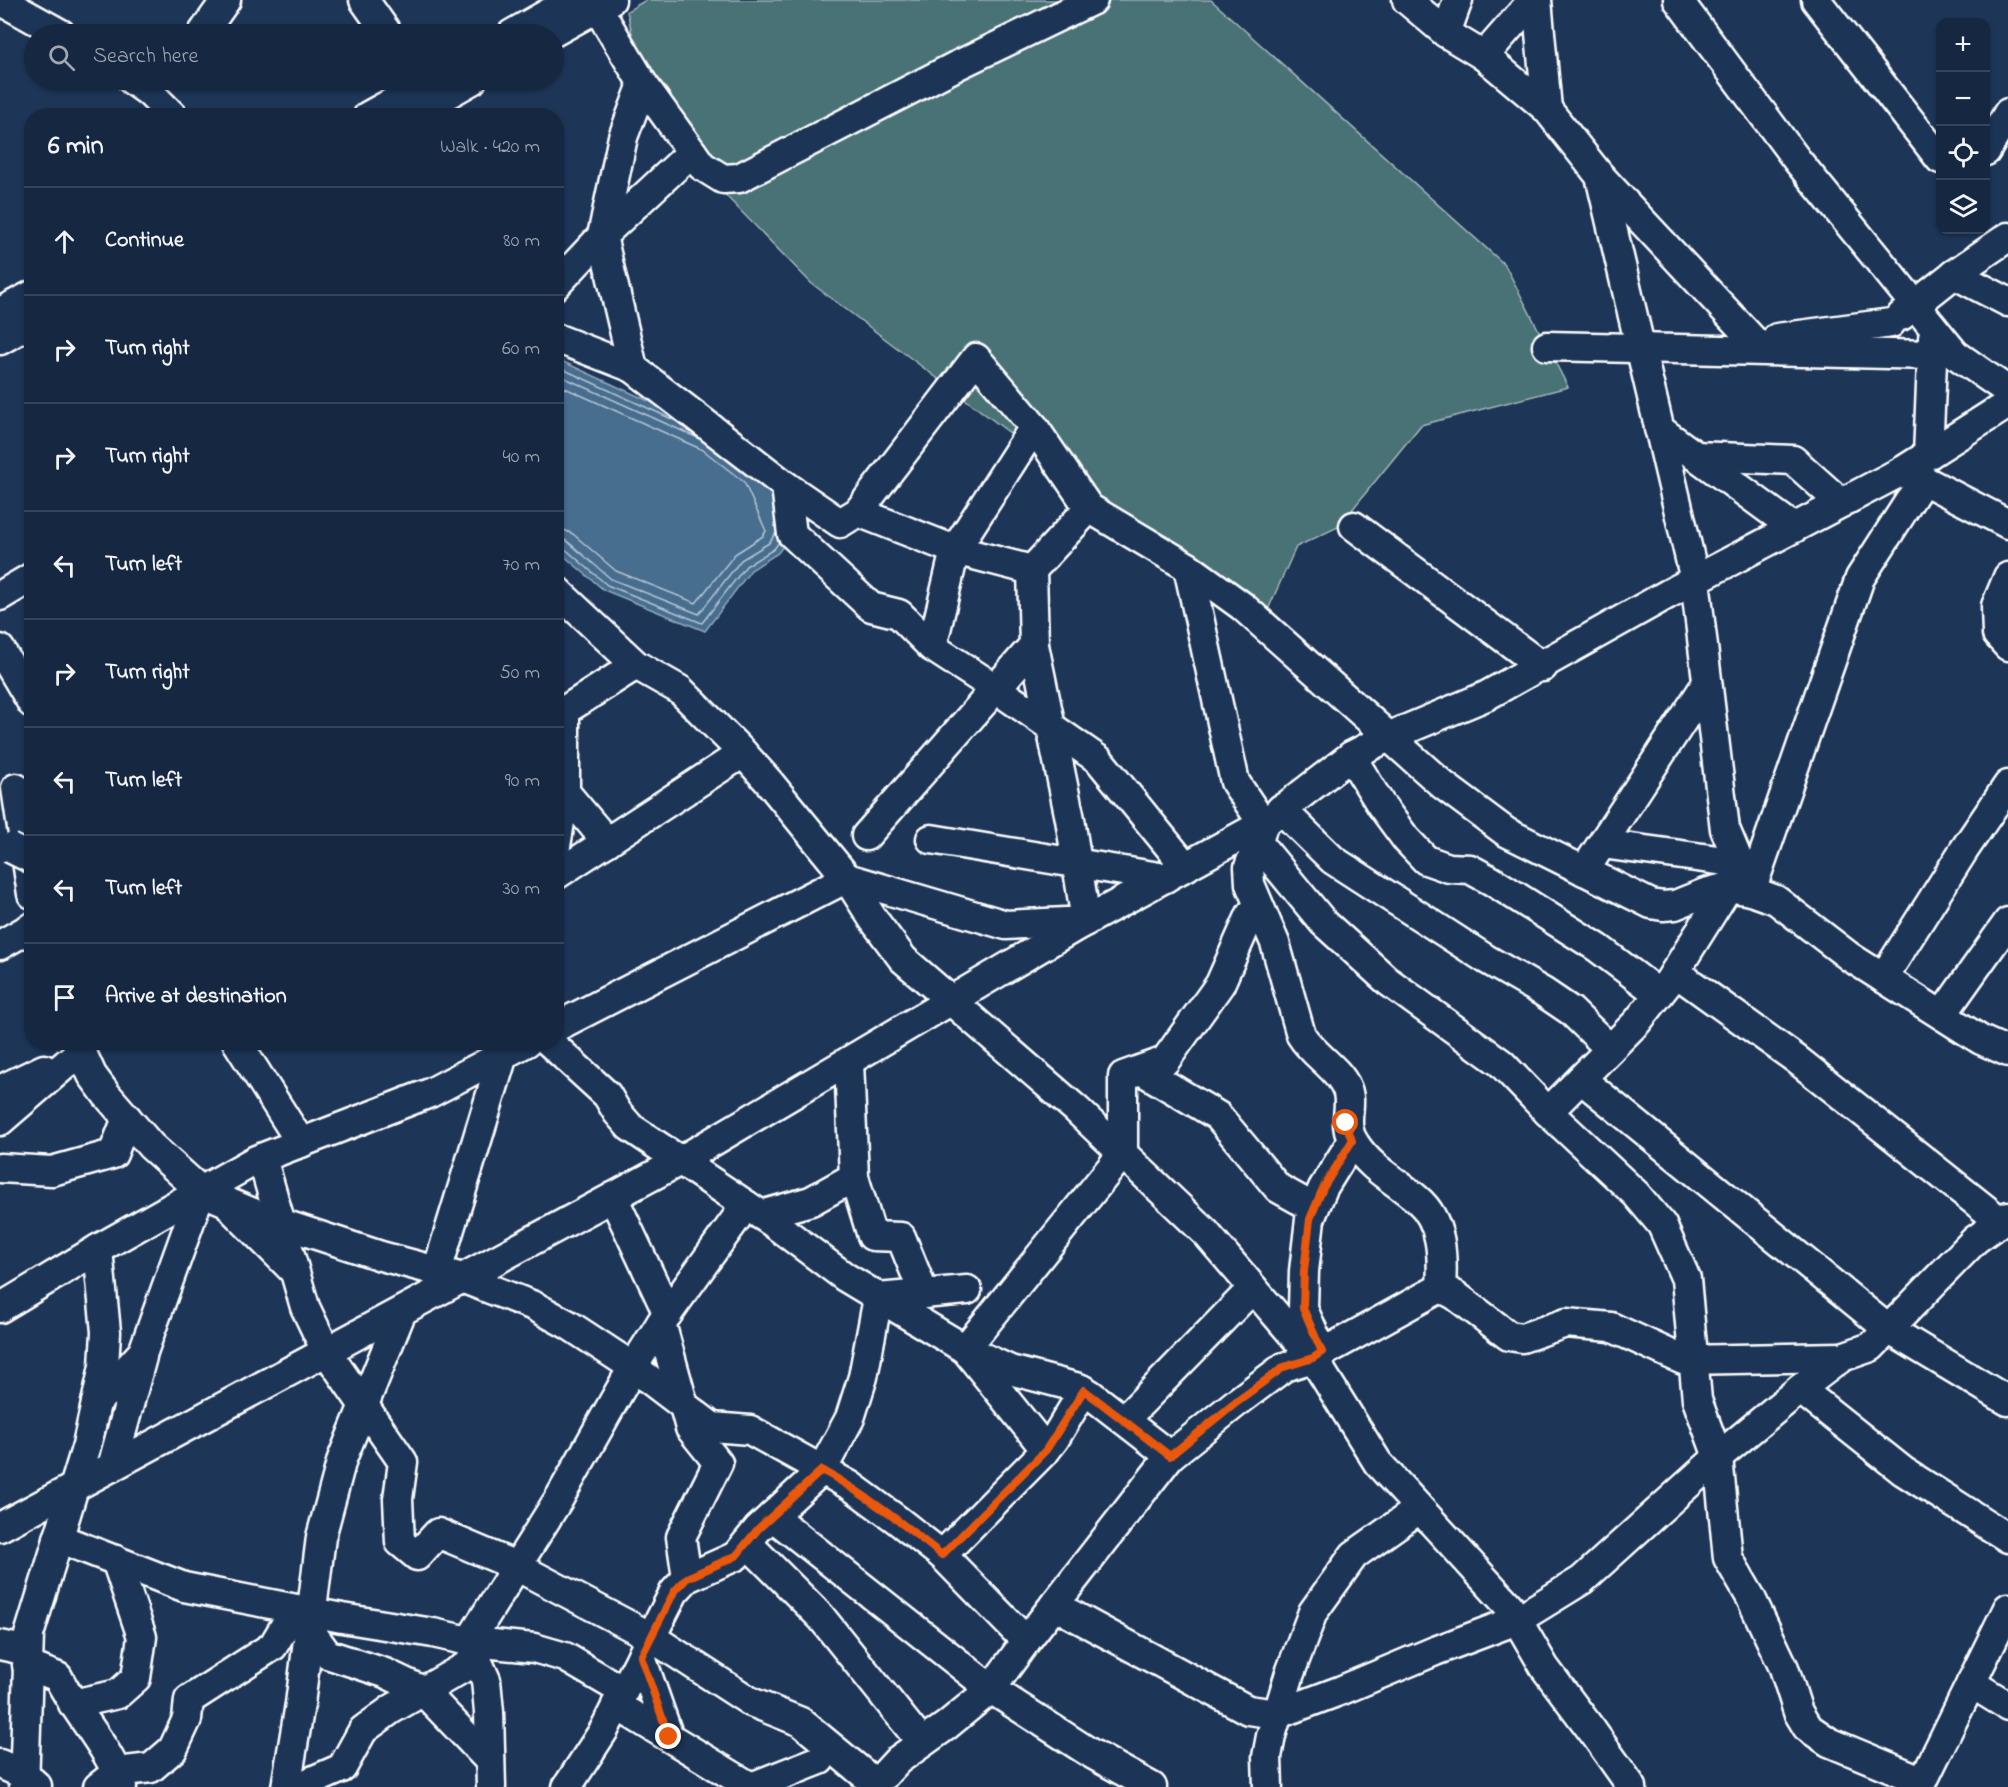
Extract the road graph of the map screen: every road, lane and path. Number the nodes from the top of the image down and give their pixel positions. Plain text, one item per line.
1 (0, 0) edge
2 (226, 0) edge
3 (364, 0) edge
4 (1093, 0) edge
5 (1407, 0) edge
6 (1458, 0) edge
7 (1533, 0) edge
8 (1537, 0) edge
9 (1678, 0) edge
10 (1816, 0) edge
11 (593, 2) edge
12 (43, 24) edge
13 (209, 24) edge
14 (381, 24) edge
15 (537, 24) edge
16 (563, 24) edge
17 (1446, 33) junction
18 (1484, 56) junction
19 (642, 84) junction
20 (151, 90) edge
21 (411, 90) edge
22 (454, 90) edge
23 (167, 98) edge
24 (381, 108) edge
25 (423, 108) edge
26 (1547, 109) junction
27 (2008, 113) edge
28 (1990, 145) edge
29 (692, 152) junction
30 (1936, 153) edge
31 (1600, 176) junction
32 (602, 236) junction
33 (2008, 237) edge
34 (1954, 274) junction
35 (564, 276) edge
36 (24, 299) edge
37 (2008, 302) edge
38 (0, 312) edge
39 (1925, 316) junction
40 (1891, 323) junction
41 (24, 326) edge
42 (0, 340) edge
43 (1754, 340) junction
44 (564, 341) edge
45 (1547, 346) dead end
46 (1640, 348) junction
47 (1685, 350) junction
48 (1848, 353) junction
49 (1932, 355) junction
50 (633, 369) junction
51 (2008, 391) edge
52 (2008, 404) edge
53 (1034, 427) junction
54 (1659, 429) junction
55 (1695, 456) junction
56 (1918, 468) junction
57 (786, 486) junction
58 (1841, 503) junction
59 (1089, 508) junction
60 (858, 512) junction
61 (2008, 524) edge
62 (1354, 526) dead end
63 (1794, 528) junction
64 (956, 550) junction
65 (1188, 567) junction
66 (1032, 570) junction
67 (2008, 578) edge
68 (1695, 580) junction
69 (24, 582) edge
70 (0, 596) edge
71 (564, 598) edge
72 (1034, 645) junction
73 (2008, 646) edge
74 (932, 647) junction
75 (0, 650) edge
76 (636, 665) junction
77 (1542, 666) junction
78 (1707, 683) junction
79 (995, 688) junction
80 (24, 690) edge
81 (564, 711) edge
82 (1051, 727) junction
83 (1388, 737) junction
84 (743, 753) junction
85 (1351, 756) junction
86 (564, 772) edge
87 (2008, 786) edge
88 (16, 788) edge
89 (565, 792) junction
90 (564, 798) edge
91 (1267, 825) junction
92 (866, 836) dead end
93 (931, 839) dead end
94 (24, 841) edge
95 (607, 842) junction
96 (1602, 844) junction
97 (1077, 863) junction
98 (564, 870) edge
99 (1584, 871) junction
100 (1175, 872) junction
101 (847, 879) junction
102 (1739, 880) junction
103 (1251, 914) dead end
104 (1086, 921) junction
105 (2008, 922) edge
106 (24, 932) edge
107 (0, 945) edge
108 (1883, 978) junction
109 (1667, 983) junction
110 (951, 1002) junction
111 (1942, 1015) junction
112 (564, 1024) edge
113 (1610, 1049) junction
114 (73, 1050) edge
115 (76, 1050) edge
116 (80, 1050) edge
117 (242, 1050) edge
118 (513, 1050) edge
119 (515, 1050) edge
120 (558, 1050) edge
121 (2008, 1052) edge
122 (849, 1062) junction
123 (1141, 1070) junction
124 (1581, 1079) junction
125 (0, 1090) edge
126 (1548, 1112) junction
127 (127, 1118) junction
128 (0, 1121) edge
129 (1352, 1141) junction
130 (301, 1143) junction
131 (1123, 1153) junction
132 (262, 1158) junction
133 (680, 1161) junction
134 (0, 1168) edge
135 (854, 1178) junction
136 (212, 1195) junction
137 (613, 1197) junction
138 (1314, 1208) junction
139 (753, 1210) junction
140 (2004, 1219) edge
141 (281, 1223) junction
142 (98, 1250) junction
143 (296, 1273) junction
144 (449, 1275) junction
145 (1253, 1287) junction
146 (1441, 1288) junction
147 (967, 1290) dead end
148 (924, 1294) junction
149 (878, 1298) junction
150 (0, 1308) edge
151 (402, 1311) junction
152 (665, 1319) junction
153 (1888, 1329) junction
154 (965, 1349) junction
155 (327, 1351) junction
156 (143, 1352) junction
157 (1318, 1355) junction
158 (1842, 1357) junction
159 (1695, 1361) junction
160 (633, 1367) junction
161 (1800, 1389) junction
162 (1084, 1390) junction
163 (2008, 1401) edge
164 (96, 1404) junction
165 (364, 1406) junction
166 (684, 1406) junction
167 (1124, 1420) junction
168 (349, 1441) junction
169 (1046, 1450) junction
170 (1170, 1456) junction
171 (1718, 1456) junction
172 (112, 1467) junction
173 (822, 1470) junction
174 (74, 1487) junction
175 (1419, 1509) junction
176 (772, 1516) junction
177 (0, 1527) edge
178 (58, 1538) junction
179 (2008, 1538) edge
180 (747, 1543) junction
181 (942, 1555) junction
182 (116, 1560) junction
183 (516, 1566) junction
184 (687, 1578) junction
185 (1054, 1605) junction
186 (2008, 1608) edge
187 (305, 1617) junction
188 (1517, 1620) junction
189 (1026, 1641) junction
190 (0, 1645) edge
191 (646, 1647) junction
192 (475, 1651) junction
193 (18, 1656) edge
194 (385, 1673) junction
195 (1971, 1683) junction
196 (991, 1689) junction
197 (423, 1691) junction
198 (620, 1698) junction
199 (73, 1704) junction
200 (2008, 1706) edge
201 (1278, 1714) junction
202 (374, 1722) junction
203 (669, 1737) junction
204 (922, 1743) junction
205 (820, 1760) dead end
206 (487, 1776) edge
207 (22, 1778) edge
208 (112, 1782) edge
209 (1924, 1784) edge
210 (747, 1785) edge
211 (875, 1786) edge
212 (286, 1787) edge
213 (298, 1787) edge
214 (567, 1787) edge
215 (1152, 1787) edge
216 (1268, 1787) edge
217 (1632, 1787) edge

1 - 12 street
2 - 13 street
3 - 14 street
4 - 29 street
5 - 17 street
6 - 17 street
7 - 18 street
8 - 26 street
9 - 39 street
10 - 30 street
11 - 15 street
11 - 16 street
11 - 19 street
17 - 18 street
18 - 26 street
19 - 29 street
19 - 32 street
20 - 23 street
21 - 24 street
22 - 25 street
26 - 31 street
27 - 28 street
29 - 32 street
31 - 43 street
31 - 46 street
32 - 35 street
32 - 50 street
33 - 34 street
34 - 37 street
34 - 39 street
36 - 38 street
39 - 40 street
39 - 49 street
39 - 51 street
40 - 43 street
40 - 48 street
41 - 42 street
43 - 47 street
44 - 50 street
45 - 46 street
46 - 47 street
46 - 54 street
47 - 48 street
48 - 49 street
49 - 56 street
50 - 57 street
52 - 56 street
53 - 59 street
53 - 60 street
53 - 64 street
54 - 55 street
54 - 68 street
55 - 58 street
55 - 63 street
56 - 58 street
56 - 61 street
56 - 102 street
57 - 60 street
57 - 74 street
58 - 63 street
59 - 65 street
59 - 66 street
60 - 64 street
62 - 77 street
63 - 68 street
64 - 66 street
64 - 74 street
65 - 83 street
65 - 91 street
66 - 72 street
67 - 73 street
68 - 77 street
68 - 78 street
69 - 70 street
71 - 76 street
72 - 79 street
72 - 82 street
74 - 79 street
75 - 80 street
76 - 81 street
76 - 84 street
77 - 83 street
78 - 96 street
78 - 102 street
79 - 82 street
79 - 92 street
82 - 97 street
82 - 100 street
83 - 85 street
83 - 99 street
84 - 95 street
84 - 101 street
85 - 91 street
85 - 109 street
86 - 89 street
87 - 108 street
88 - 94 street
89 - 90 street
89 - 95 street
91 - 100 street
91 - 113 street
91 - 126 street
91 - 129 street
93 - 97 street
95 - 98 street
96 - 99 street
96 - 102 street
97 - 100 street
97 - 104 street
99 - 102 street
100 - 104 street
101 - 104 street
101 - 110 street
101 - 112 street
102 - 108 street
102 - 109 street
103 - 123 street
104 - 110 street
105 - 111 street
106 - 107 street
108 - 111 street
109 - 113 street
109 - 140 street
110 - 122 street
110 - 131 street
111 - 121 street
113 - 124 street
114 - 125 street
115 - 128 street
116 - 127 street
117 - 130 street
118 - 130 street
119 - 144 street
120 - 133 street
122 - 133 street
122 - 135 street
123 - 131 street
123 - 138 street
124 - 126 street
124 - 153 street
126 - 159 street
127 - 134 street
127 - 136 street
129 - 138 street
129 - 146 street
130 - 132 street
131 - 145 street
131 - 154 street
132 - 136 street
132 - 141 street
133 - 137 street
133 - 139 street
135 - 139 street
135 - 148 street
136 - 141 street
136 - 142 street
136 - 143 street
136 - 156 street
137 - 144 street
137 - 152 street
138 - 157 street
139 - 149 street
139 - 152 street
140 - 153 street
141 - 143 street
141 - 144 street
142 - 150 street
142 - 164 street
143 - 155 street
144 - 151 street
144 - 160 street
145 - 157 street
145 - 167 street
146 - 157 street
146 - 159 street
147 - 148 street
148 - 149 street
149 - 154 street
149 - 173 street
151 - 155 street
151 - 165 street
152 - 160 street
152 - 166 street
153 - 158 street
153 - 163 street
154 - 162 street
154 - 169 street
155 - 165 street
155 - 168 street
155 - 172 street
156 - 164 street
156 - 172 street
157 - 170 street
157 - 175 street
158 - 159 street
158 - 161 street
159 - 171 street
160 - 166 street
160 - 183 street
161 - 171 street
161 - 179 street
162 - 167 street
162 - 169 street
164 - 174 street
165 - 168 street
165 - 183 street
166 - 173 street
166 - 184 street
167 - 170 street
168 - 187 street
169 - 181 street
170 - 185 street
171 - 188 street
171 - 209 street
172 - 174 street
173 - 176 street
173 - 181 street
174 - 177 street
174 - 178 street
175 - 188 street
175 - 201 street
176 - 180 street
176 - 196 street
178 - 182 street
178 - 193 street
180 - 184 street
180 - 204 street
181 - 189 street
182 - 187 street
182 - 199 street
183 - 191 street
183 - 192 street
184 - 191 street
185 - 189 street
185 - 201 street
186 - 195 street
187 - 192 street
187 - 194 street
187 - 208 street
187 - 212 street
188 - 201 street
188 - 217 street
189 - 196 street
190 - 193 street
191 - 198 street
191 - 203 street
191 - 211 street
192 - 197 street
192 - 198 street
192 - 206 street
193 - 199 street
193 - 207 street
194 - 197 street
194 - 202 street
195 - 200 street
195 - 209 street
196 - 204 street
196 - 215 street
197 - 202 street
197 - 206 street
198 - 203 street
198 - 214 street
199 - 208 street
201 - 216 street
202 - 213 street
203 - 210 street
204 - 211 street
205 - 210 street

